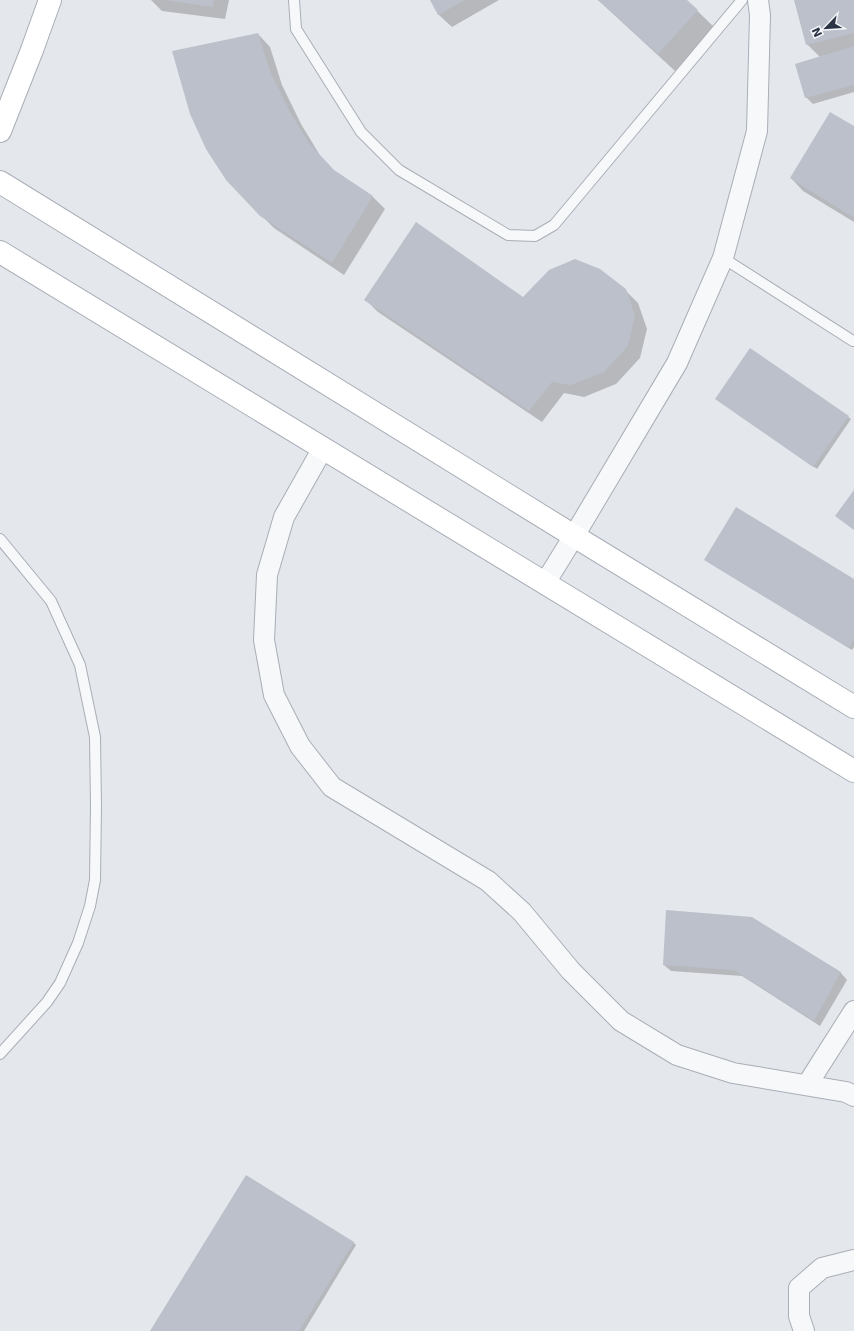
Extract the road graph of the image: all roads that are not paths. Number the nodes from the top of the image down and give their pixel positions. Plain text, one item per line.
1 (50, 0) edge
2 (294, 0) edge
3 (742, 0) edge
4 (758, 0) edge
5 (0, 131) edge
6 (0, 182) edge
7 (0, 252) edge
8 (723, 258) junction
9 (854, 340) edge
10 (323, 448) junction
11 (574, 536) junction
12 (0, 540) edge
13 (545, 583) junction
14 (854, 707) edge
15 (854, 771) edge
16 (854, 1012) edge
17 (0, 1054) edge
18 (807, 1085) junction
19 (854, 1096) edge
20 (854, 1260) edge
21 (804, 1331) edge

1 - 5 street
2 - 3 lane
4 - 8 street
6 - 11 street
7 - 10 street
8 - 9 lane
8 - 11 street
10 - 13 street
10 - 18 street
11 - 13 street
11 - 14 street
12 - 17 lane
13 - 15 street
16 - 18 street
18 - 19 street
20 - 21 street

